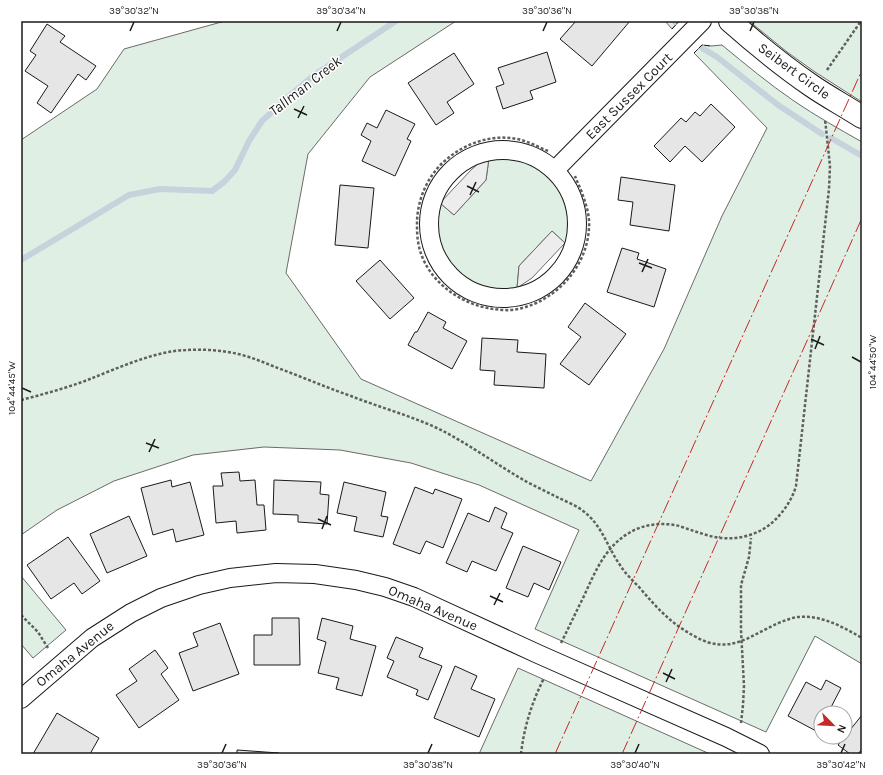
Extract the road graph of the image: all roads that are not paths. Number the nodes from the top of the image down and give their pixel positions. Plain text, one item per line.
1 (702, 21) edge
2 (730, 21) edge
3 (862, 116) edge
4 (555, 170) junction
5 (21, 699) edge
6 (760, 754) edge

1 - 4 street, East Sussex Court
2 - 3 street, Seibert Circle
4 - 4 street
5 - 6 street, Omaha Avenue

